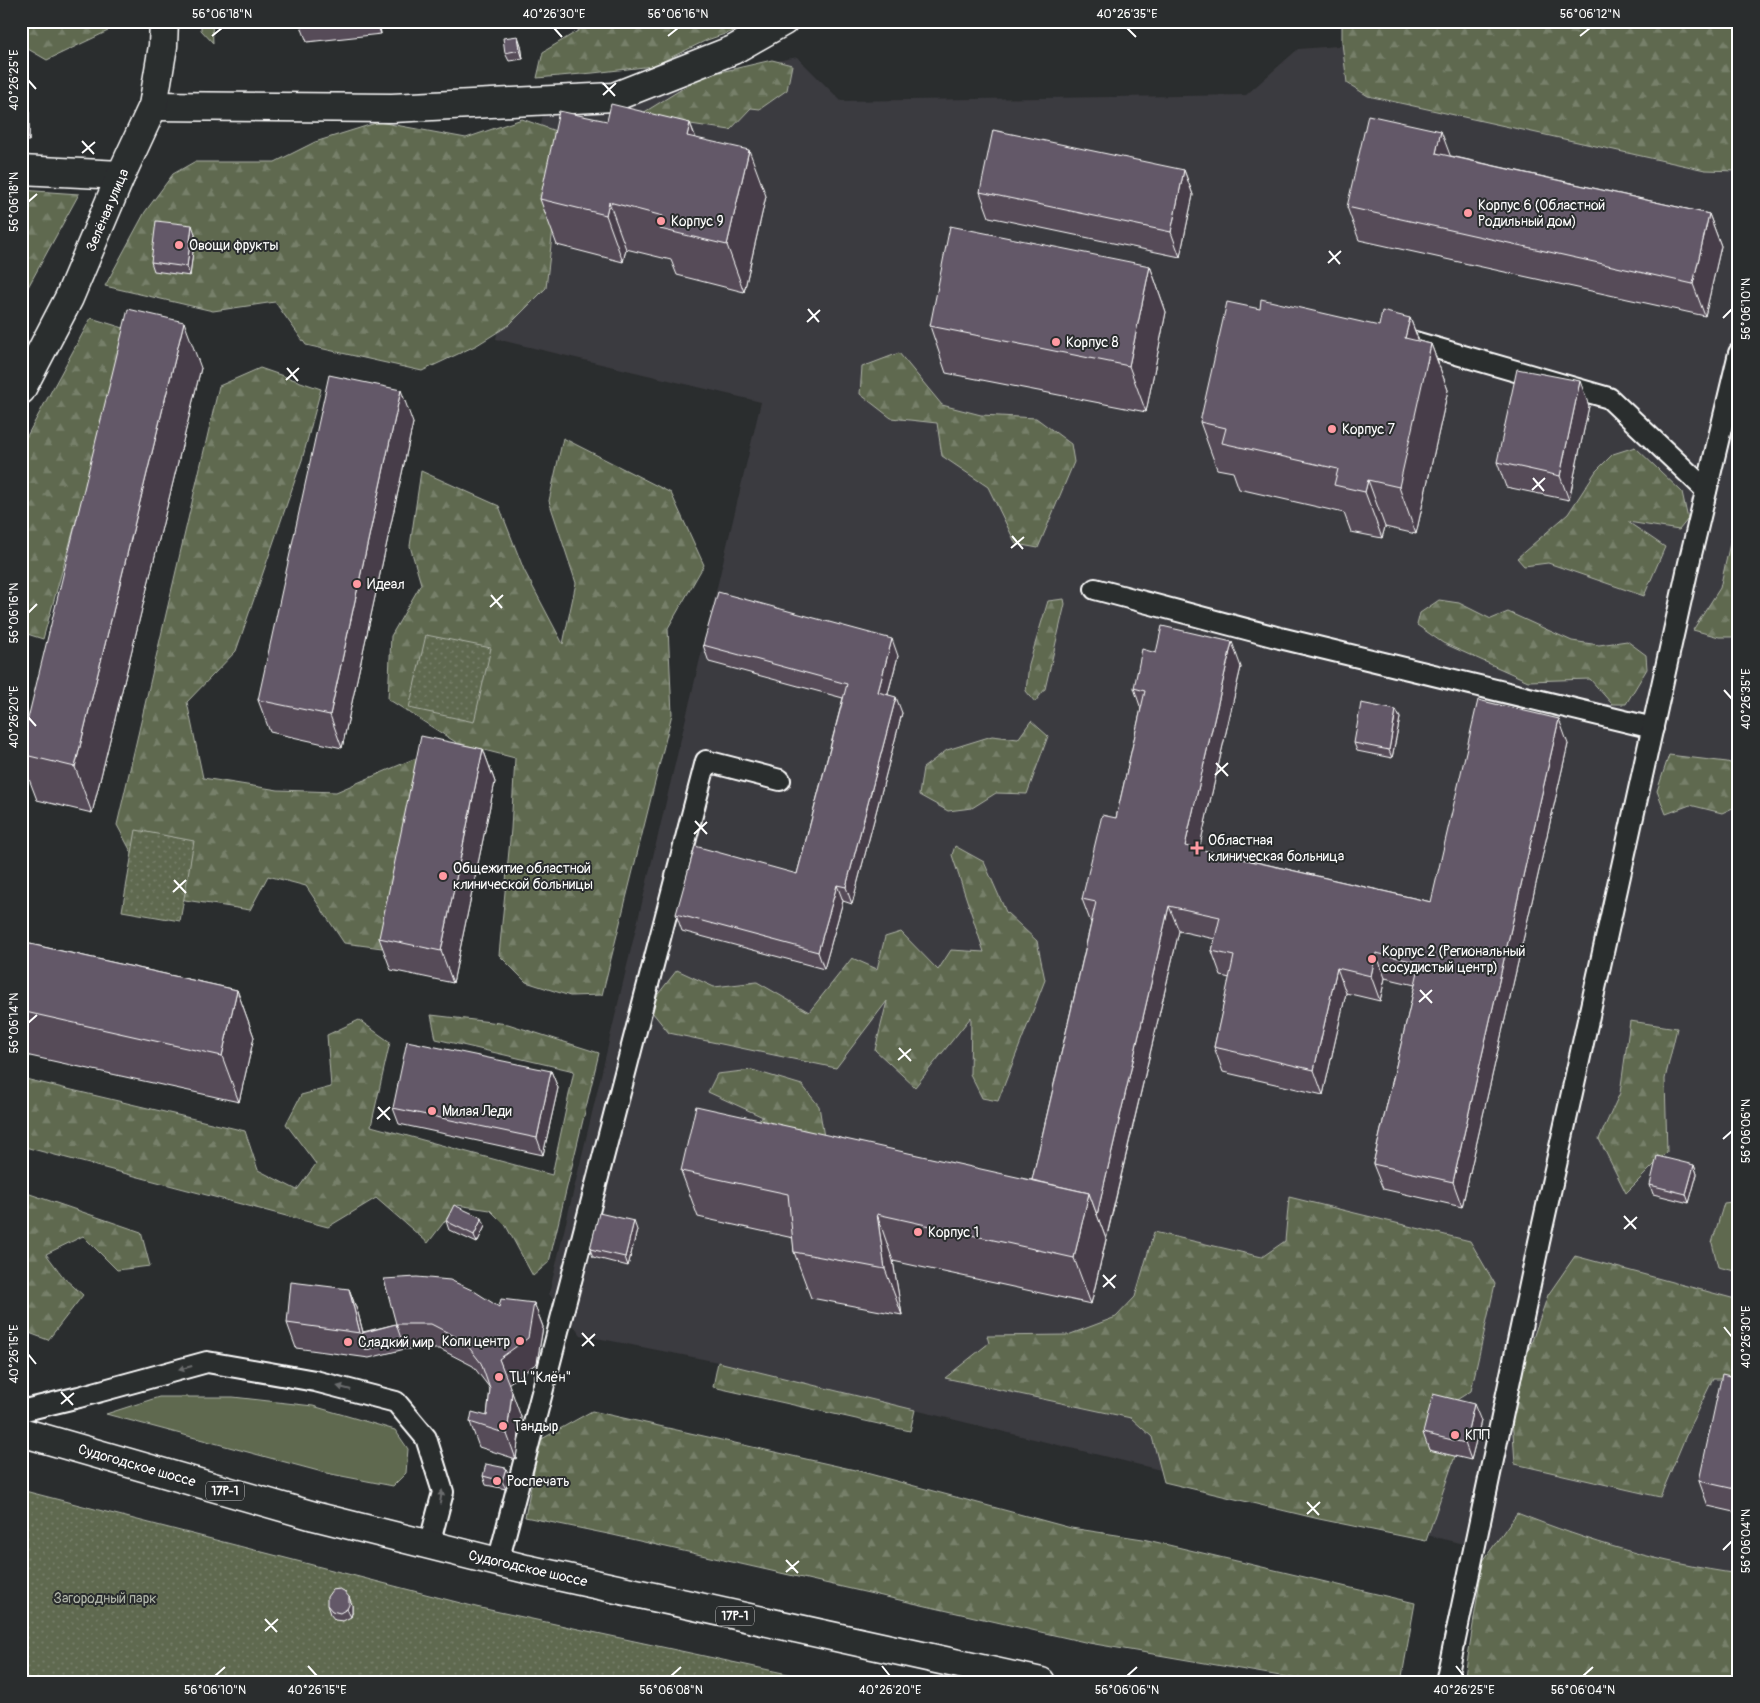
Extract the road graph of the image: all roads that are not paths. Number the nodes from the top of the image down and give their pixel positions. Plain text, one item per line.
1 (164, 21) edge
2 (784, 21) edge
3 (153, 106) junction
4 (21, 170) edge
5 (121, 175) junction
6 (1389, 335) edge
7 (1739, 353) edge
8 (21, 390) edge
9 (1706, 490) junction
10 (1095, 589) dead end
11 (1652, 728) junction
12 (780, 780) dead end
13 (21, 1411) edge
14 (21, 1432) edge
15 (429, 1545) junction
16 (498, 1562) junction
17 (1041, 1682) edge
18 (1446, 1682) edge

1 - 3 street, Зелёная улица
2 - 3 street
3 - 5 street, Зелёная улица
4 - 5 street
5 - 8 street, Зелёная улица
6 - 9 lane
7 - 9 lane
9 - 11 lane
10 - 11 lane
11 - 18 lane
12 - 16 lane
15 -> 13 lane
14 - 15 street, Судогодское шоссе / 17Р-1
15 - 16 street, Судогодское шоссе / 17Р-1
16 - 17 street, Судогодское шоссе / 17Р-1

